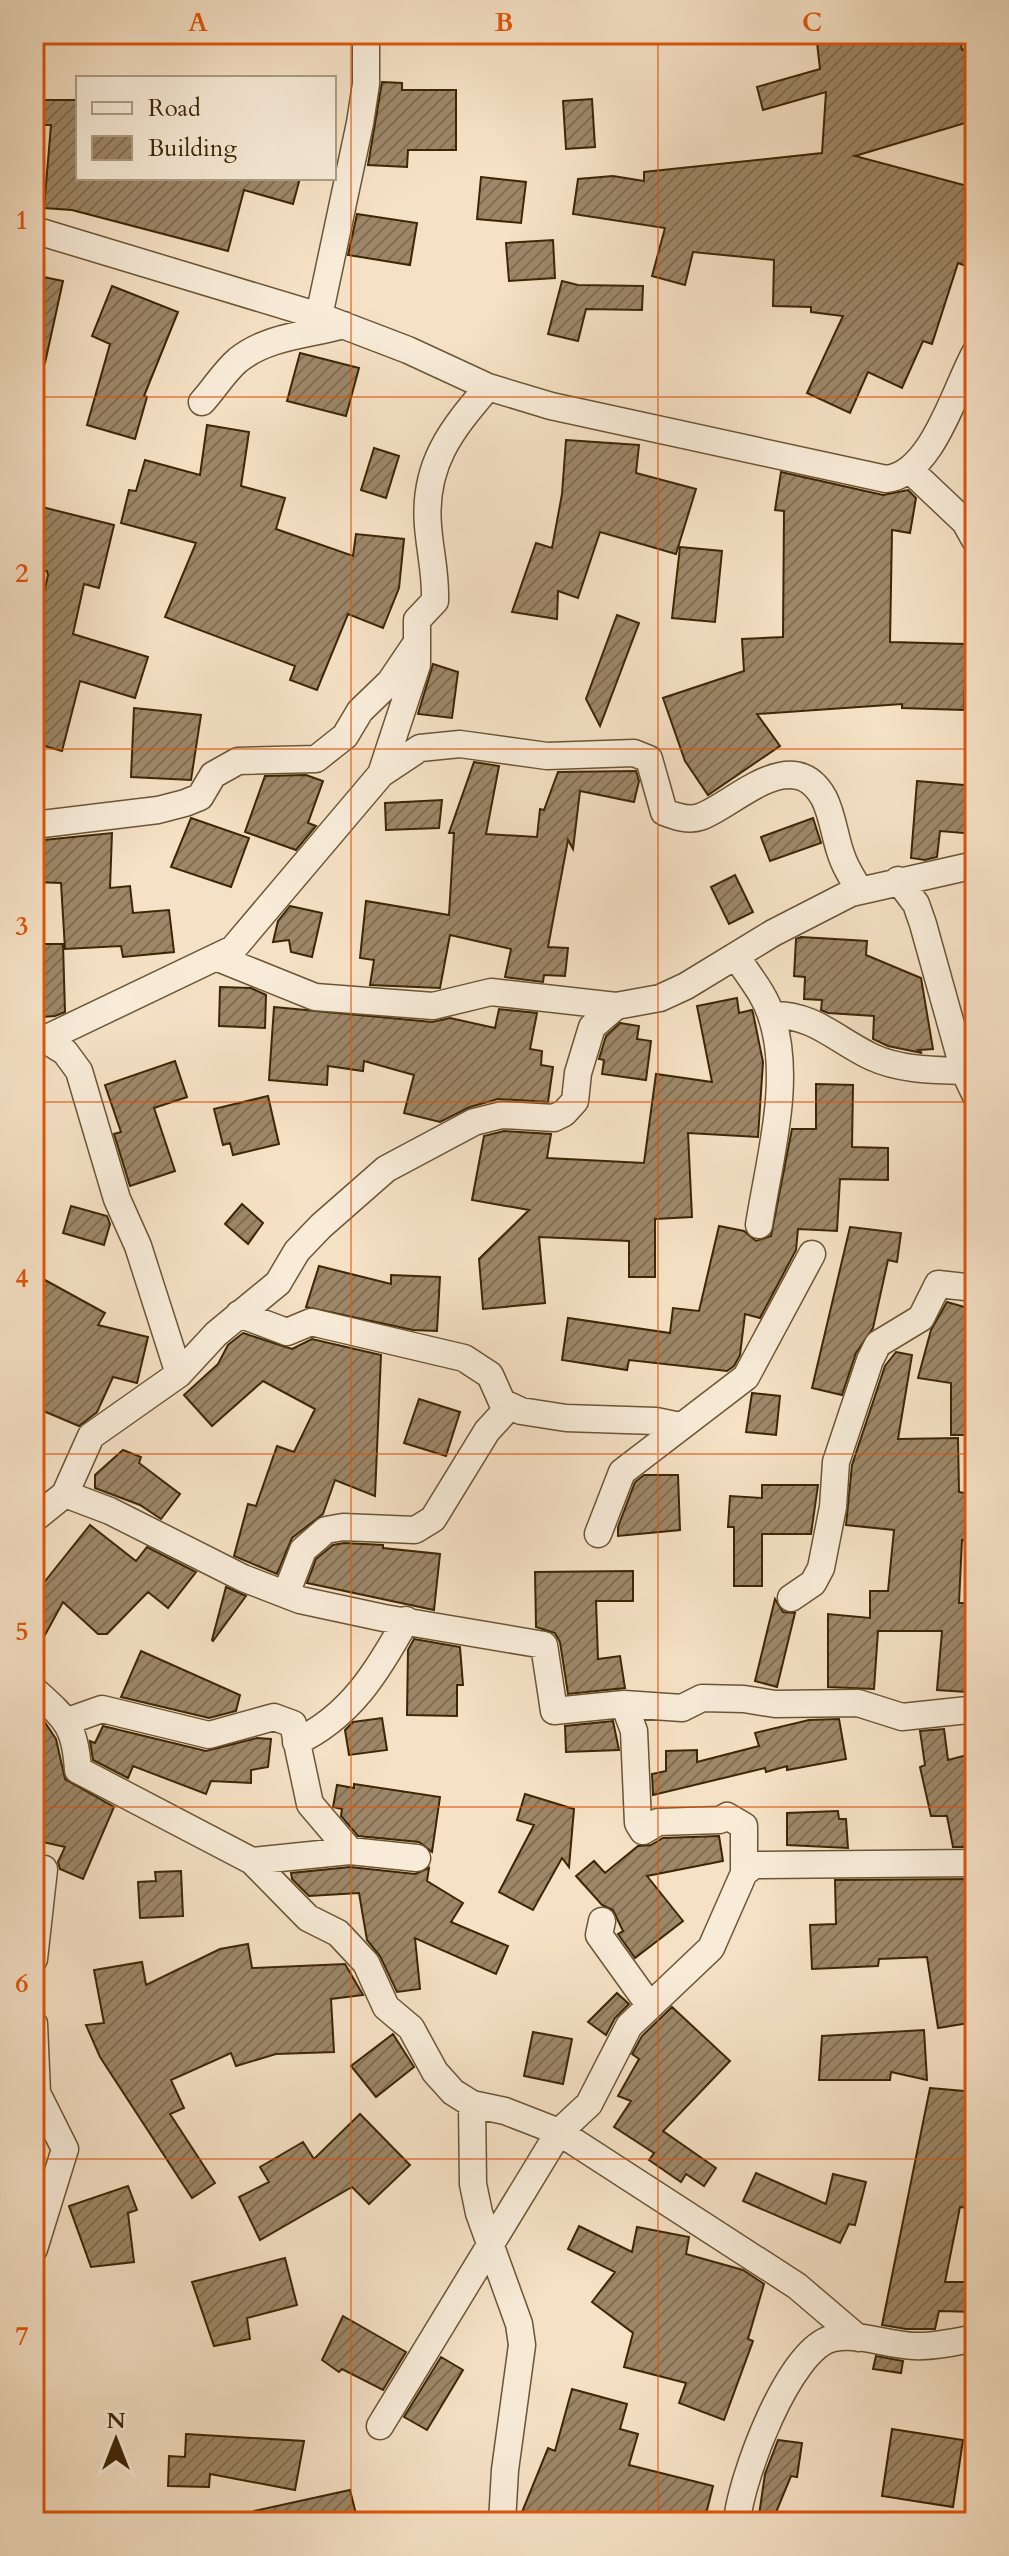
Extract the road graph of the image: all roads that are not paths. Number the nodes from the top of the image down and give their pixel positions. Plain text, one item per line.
1 (366, 34) edge
2 (34, 230) edge
3 (332, 321) junction
4 (975, 353) edge
5 (488, 387) junction
6 (202, 402) dead end
7 (910, 470) junction
8 (975, 540) edge
9 (415, 645) junction
10 (381, 774) junction
11 (34, 825) edge
12 (975, 865) edge
13 (898, 880) junction
14 (859, 890) junction
15 (736, 956) junction
16 (218, 958) junction
17 (616, 1006) junction
18 (772, 1015) junction
19 (42, 1040) edge
20 (969, 1082) edge
21 (759, 1225) dead end
22 (812, 1254) dead end
23 (975, 1288) edge
24 (239, 1314) junction
25 (179, 1374) junction
26 (510, 1406) junction
27 (680, 1426) junction
28 (65, 1494) junction
29 (34, 1519) edge
30 (598, 1534) dead end
31 (286, 1594) junction
32 (791, 1598) dead end
33 (406, 1620) junction
34 (34, 1690) edge
35 (624, 1704) junction
36 (975, 1706) edge
37 (68, 1721) junction
38 (296, 1742) junction
39 (350, 1851) junction
40 (417, 1858) dead end
41 (252, 1861) junction
42 (975, 1863) edge
43 (44, 1869) dead end
44 (744, 1873) junction
45 (602, 1921) dead end
46 (34, 1959) edge
47 (650, 2006) junction
48 (34, 2024) edge
49 (472, 2104) junction
50 (559, 2132) junction
51 (490, 2246) junction
52 (34, 2249) edge
53 (858, 2338) junction
54 (975, 2338) edge
55 (380, 2426) dead end
56 (502, 2522) edge
57 (737, 2522) edge

1 - 3 street
2 - 3 street
3 - 5 street
3 - 6 street
4 - 7 street
5 - 7 street
5 - 9 street
7 - 8 street
9 - 10 street
9 - 11 street
10 - 14 street
10 - 16 street
12 - 13 street
13 - 14 street
13 - 20 street
14 - 15 street
15 - 17 street
15 - 18 street
16 - 17 street
16 - 19 street
17 - 24 street
18 - 20 street
18 - 21 street
19 - 25 street
22 - 27 street
23 - 32 street
24 - 25 street
24 - 26 street
25 - 28 street
26 - 27 street
26 - 31 street
27 - 30 street
28 - 29 street
28 - 31 street
31 - 33 street
33 - 35 street
33 - 38 street
34 - 37 street
35 - 36 street
35 - 44 street
37 - 38 street
37 - 41 street
38 - 39 street
39 - 40 street
39 - 41 street
41 - 49 street
42 - 44 street
43 - 46 street
44 - 47 street
45 - 47 street
47 - 50 street
48 - 52 street
49 - 50 street
49 - 51 street
50 - 51 street
50 - 53 street
51 - 55 street
51 - 56 street
53 - 54 street
53 - 57 street

